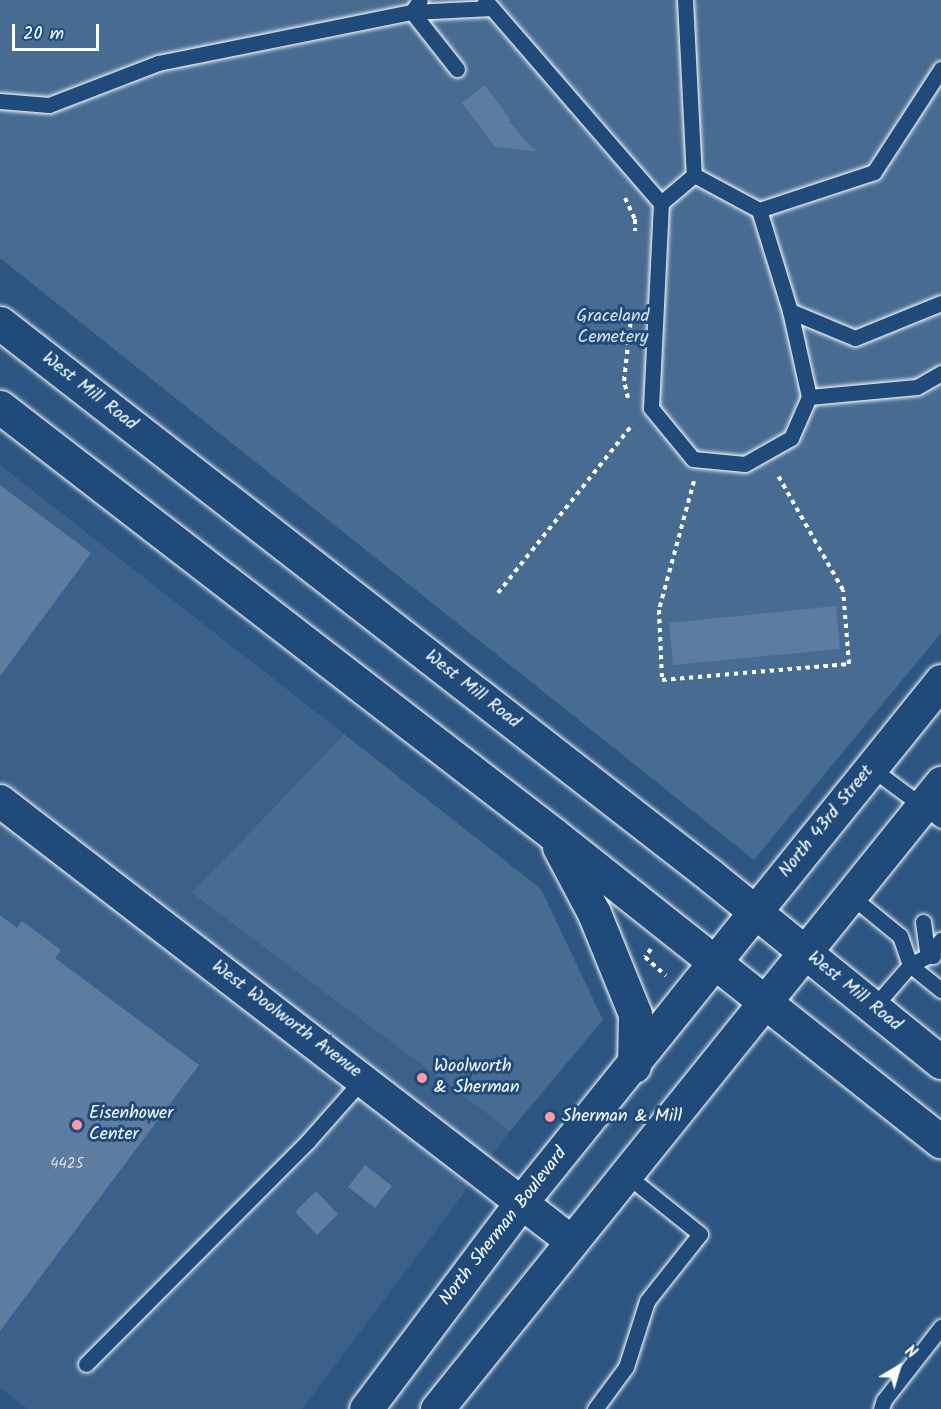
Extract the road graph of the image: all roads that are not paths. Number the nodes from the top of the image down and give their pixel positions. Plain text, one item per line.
1 (685, 0) edge
2 (488, 4) edge
3 (416, 6) edge
4 (457, 69) dead end
5 (941, 69) edge
6 (0, 101) edge
7 (694, 175) junction
8 (661, 203) junction
9 (759, 210) junction
10 (941, 303) edge
11 (790, 311) junction
12 (0, 323) edge
13 (941, 373) edge
14 (809, 397) junction
15 (0, 407) edge
16 (941, 681) edge
17 (871, 768) junction
18 (0, 801) edge
19 (935, 804) edge
20 (553, 834) junction
21 (851, 896) junction
22 (754, 912) junction
23 (923, 922) dead end
24 (941, 940) edge
25 (806, 953) junction
26 (934, 956) edge
27 (712, 962) junction
28 (910, 965) junction
29 (941, 990) edge
30 (766, 1003) junction
31 (873, 1008) junction
32 (941, 1062) edge
33 (634, 1066) junction
34 (363, 1079) junction
35 (941, 1142) edge
36 (625, 1174) junction
37 (522, 1201) junction
38 (571, 1241) junction
39 (941, 1327) edge
40 (86, 1364) dead end
41 (366, 1409) edge
42 (437, 1409) edge
43 (596, 1409) edge
44 (881, 1409) edge

1 - 7 lane
2 - 3 lane
2 - 8 lane
3 - 4 lane
3 - 6 lane
5 - 9 lane
7 - 8 lane
7 - 9 lane
8 - 14 lane
9 - 11 lane
10 - 11 lane
11 - 14 lane
12 - 22 main road, West Mill Road
13 - 14 lane
15 - 20 main road
16 - 17 main road, North 43rd Street
17 - 19 lane
17 - 22 main road, North 43rd Street
18 - 34 street, West Woolworth Avenue
19 - 21 main road
20 - 27 main road
20 - 33 main road
21 - 25 main road
21 - 28 lane
22 - 25 main road, West Mill Road
22 - 27 main road, North 43rd Street
23 - 26 lane
24 - 26 lane
25 - 30 main road
25 - 31 main road, West Mill Road
26 - 28 lane
27 - 30 main road
27 - 33 main road, North Sherman Boulevard
28 - 29 lane
28 - 31 lane
30 - 35 main road
30 - 36 main road
31 - 32 main road, West Mill Road
33 - 37 main road, North Sherman Boulevard
34 - 37 street, West Woolworth Avenue
34 - 40 lane
36 - 38 main road
36 - 43 lane
37 - 38 street, West Woolworth Avenue
37 - 41 main road, North Sherman Boulevard
38 - 42 main road
39 - 44 lane

